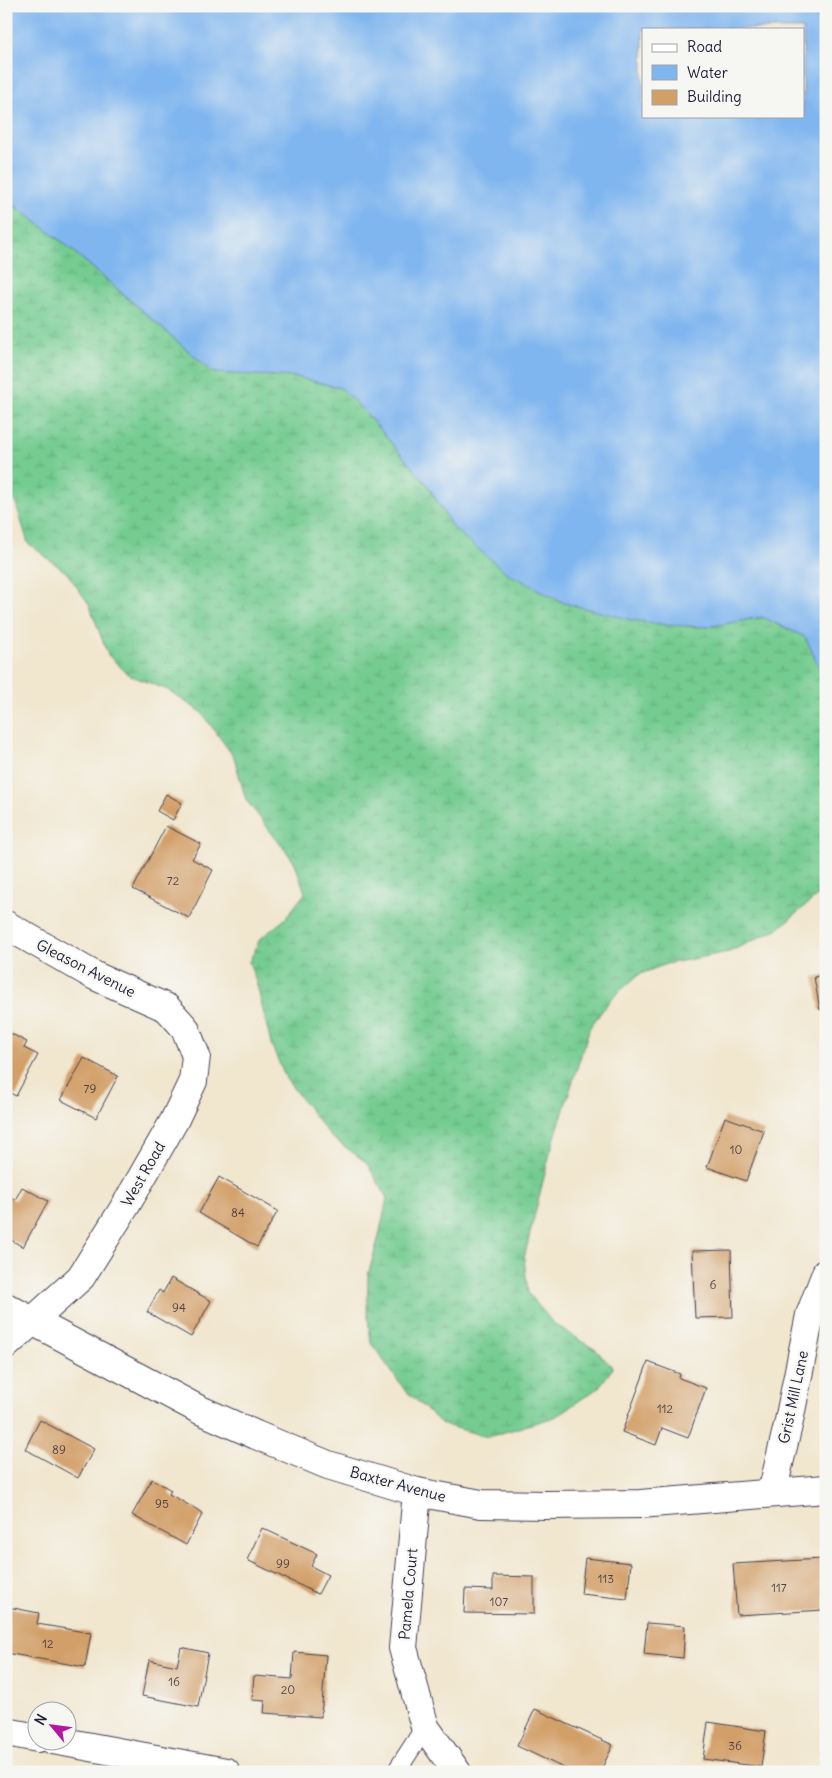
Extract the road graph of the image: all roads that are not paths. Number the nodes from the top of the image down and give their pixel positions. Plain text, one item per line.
1 (6, 925) edge
2 (167, 1008) joint
3 (826, 1273) edge
4 (6, 1307) edge
5 (31, 1322) junction
6 (6, 1345) edge
7 (826, 1489) edge
8 (417, 1492) junction
9 (772, 1493) junction
10 (425, 1728) junction
11 (6, 1732) edge
12 (28, 1736) edge
13 (78, 1745) edge
14 (226, 1772) edge
15 (396, 1772) edge
16 (457, 1772) edge

1 - 2 street, Gleason Avenue
2 - 5 street, West Road
3 - 9 street, Grist Mill Lane
4 - 5 street, Baxter Avenue
5 - 6 street, West Road
5 - 8 street, Baxter Avenue
7 - 9 street, Baxter Avenue
8 - 9 street, Baxter Avenue
8 - 10 street, Pamela Court
10 - 15 lane
10 - 16 street, Pamela Court
11 - 12 street
13 - 14 street

